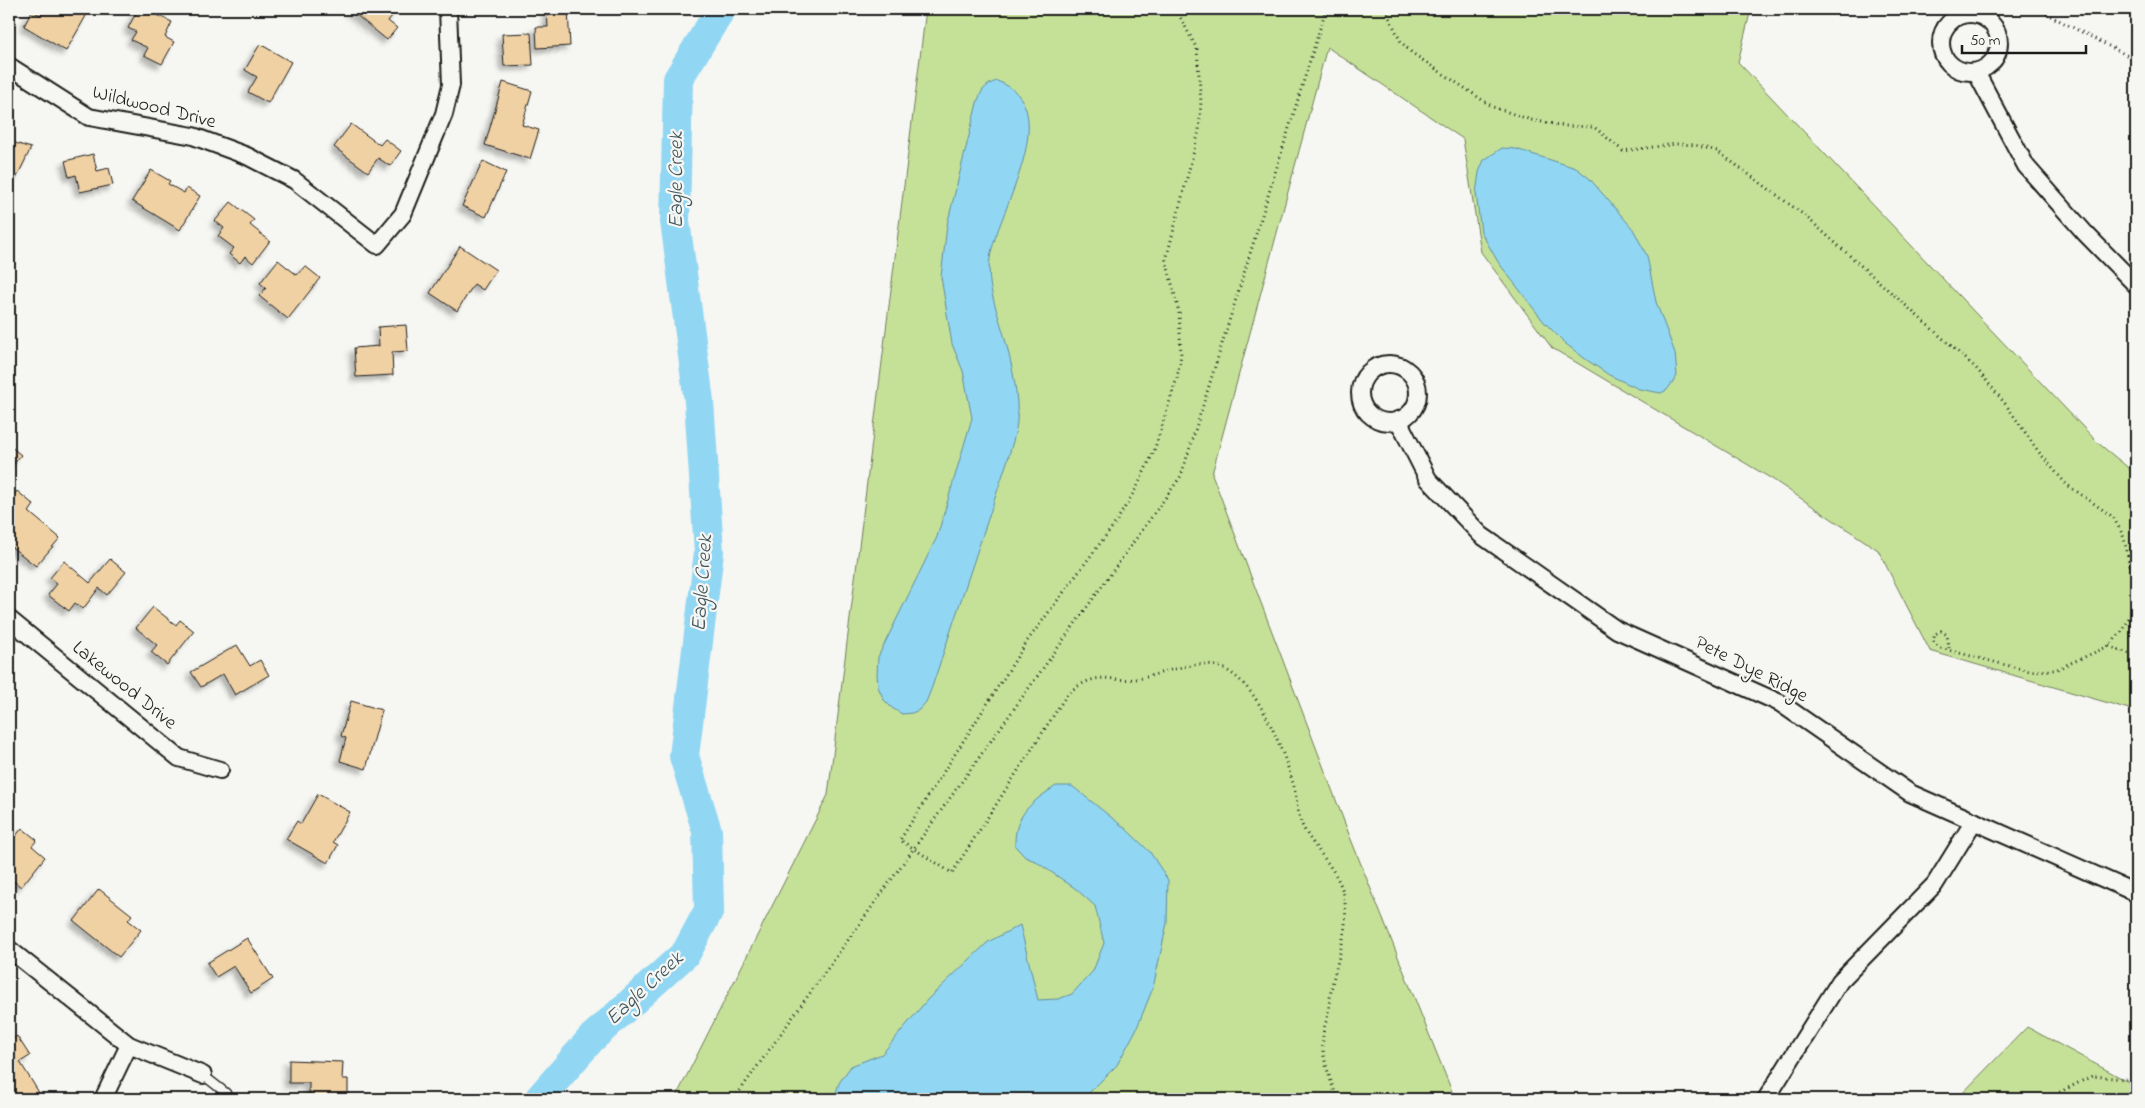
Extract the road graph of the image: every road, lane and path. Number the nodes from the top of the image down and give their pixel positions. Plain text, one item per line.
1 (448, 9) edge
2 (1176, 9) edge
3 (1326, 9) edge
4 (1385, 9) edge
5 (2036, 9) edge
6 (2136, 60) edge
7 (9, 66) edge
8 (1976, 72) dead end
9 (2136, 285) edge
10 (1398, 420) dead end
11 (9, 619) edge
12 (2109, 646) junction
13 (1949, 648) dead end
14 (2136, 656) edge
15 (220, 770) dead end
16 (1974, 822) junction
17 (914, 848) junction
18 (2136, 893) edge
19 (9, 949) edge
20 (129, 1045) junction
21 (203, 1075) joint
22 (2136, 1080) edge
23 (226, 1093) dead end
24 (1336, 1096) dead end
25 (103, 1099) edge
26 (734, 1099) edge
27 (1766, 1099) edge
28 (2046, 1099) edge

1 - 7 street, Wildwood Drive
2 - 17 path
3 - 17 path
4 - 12 path
5 - 6 path
8 - 9 street
10 - 16 street, Pete Dye Ridge
11 - 15 street, Lakewood Drive
12 - 13 path
12 - 14 path
16 - 18 street, Pete Dye Ridge
16 - 27 street
17 - 24 path
17 - 26 path
19 - 20 street
20 - 21 street
20 - 25 street
21 - 23 lane
22 - 28 path

